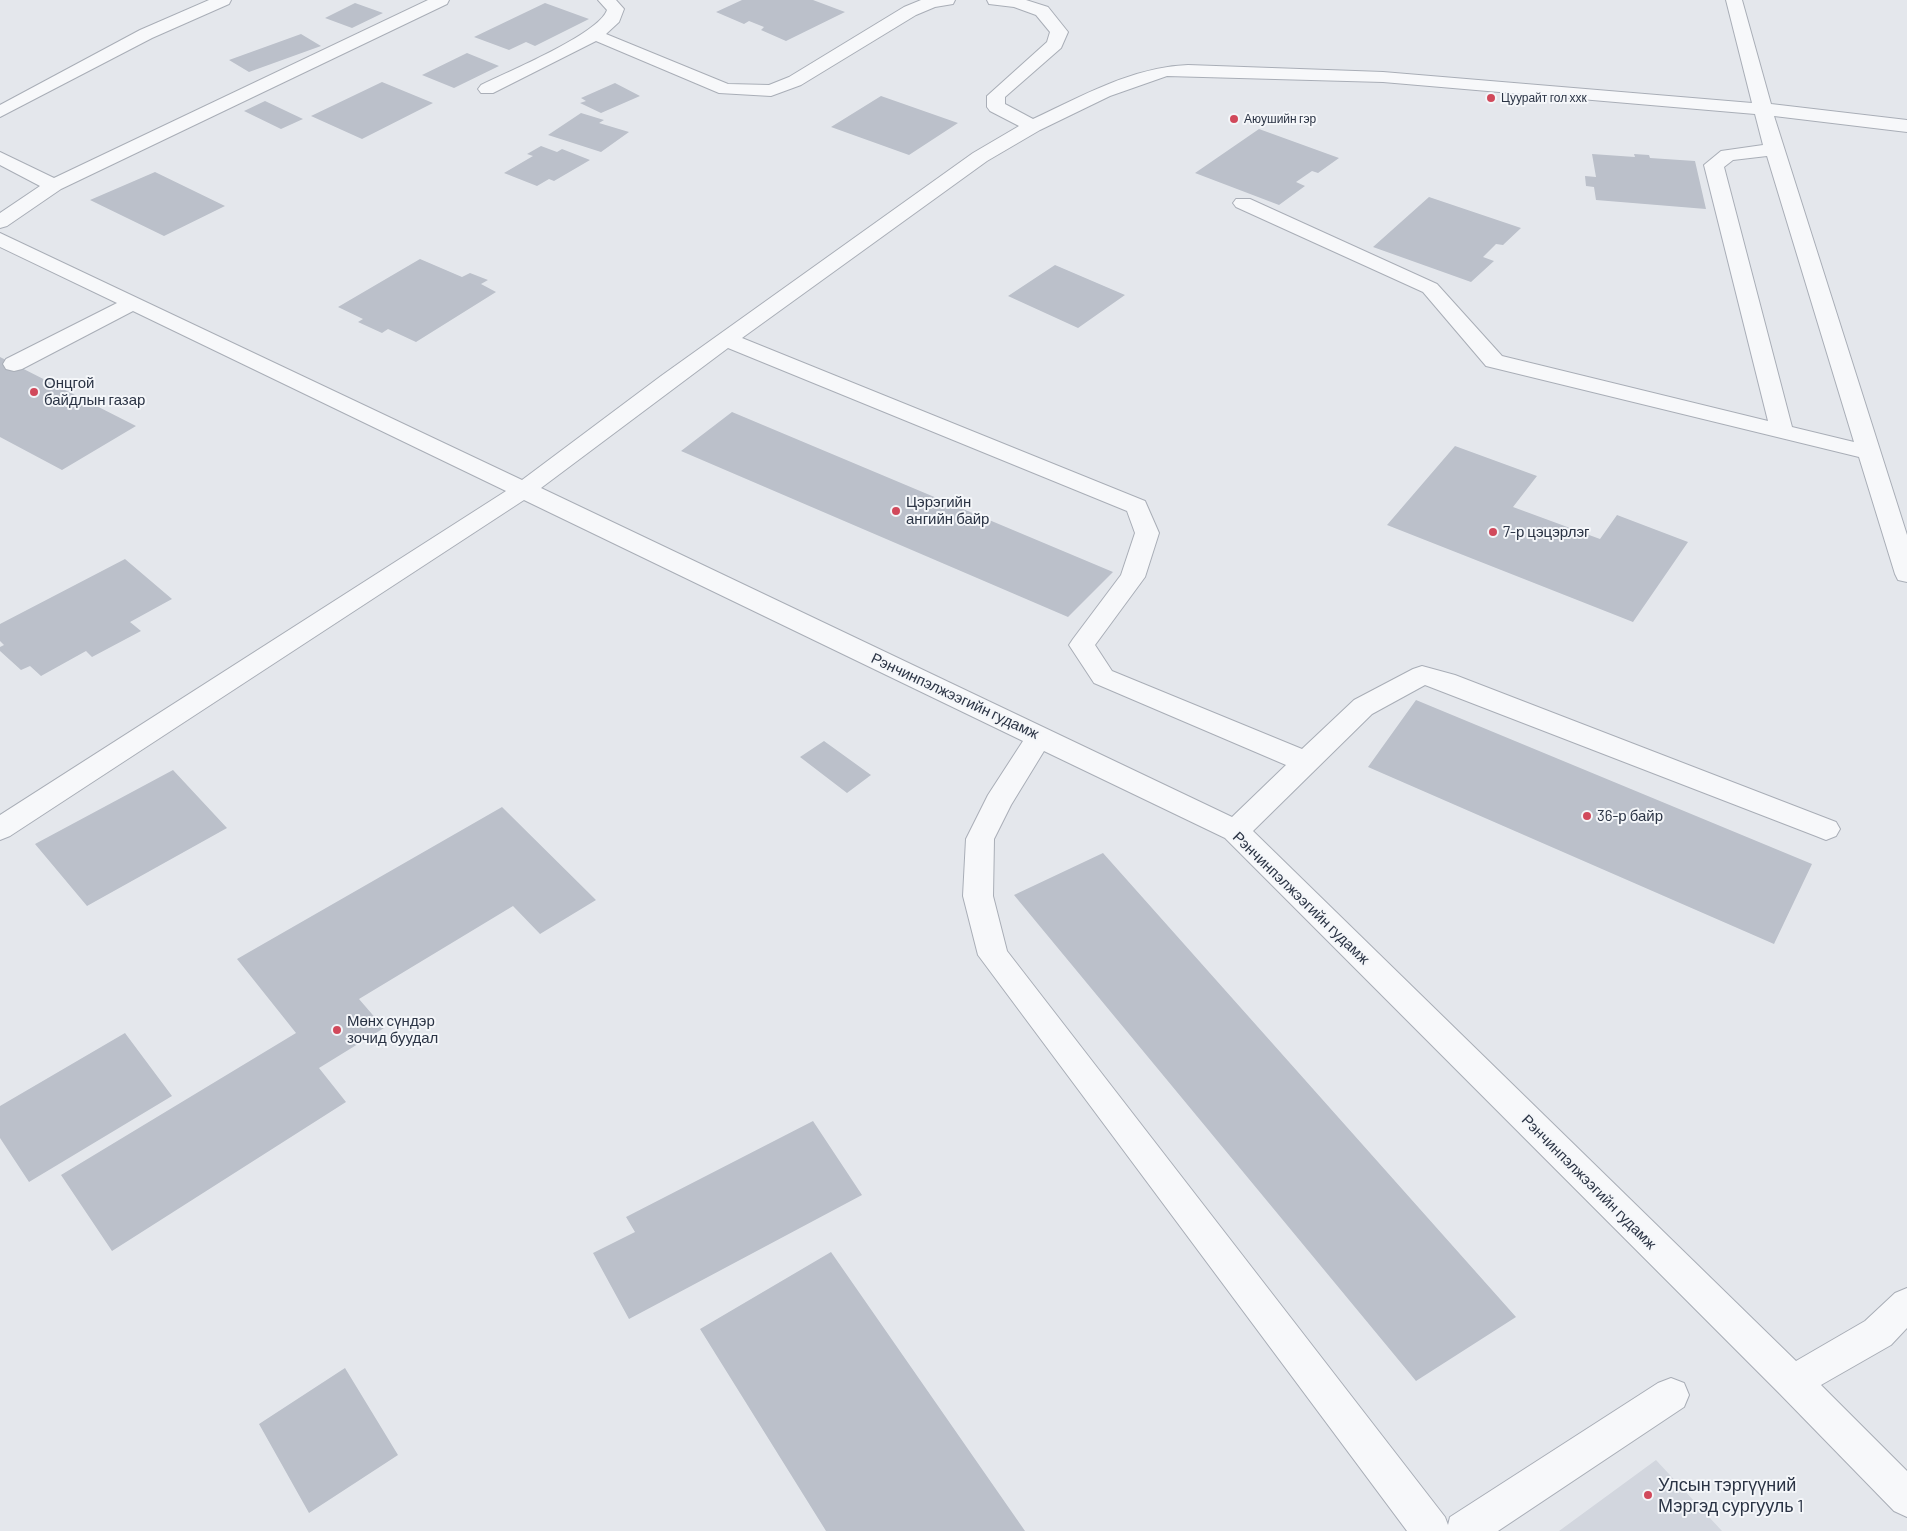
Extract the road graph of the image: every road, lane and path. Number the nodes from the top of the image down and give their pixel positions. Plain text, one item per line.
1 (223, 0) edge
2 (441, 0) edge
3 (948, 0) edge
4 (996, 0) edge
5 (1734, 0) edge
6 (617, 4) edge
7 (595, 36) junction
8 (487, 89) dead end
9 (1764, 109) junction
10 (0, 112) edge
11 (1034, 126) junction
12 (1907, 126) edge
13 (1774, 150) junction
14 (0, 158) edge
15 (54, 185) junction
16 (1243, 203) dead end
17 (0, 222) edge
18 (0, 238) edge
19 (133, 303) junction
20 (727, 340) junction
21 (14, 364) dead end
22 (1782, 432) junction
23 (1869, 453) junction
24 (522, 491) junction
25 (1907, 574) edge
26 (1040, 736) junction
27 (1306, 762) junction
28 (0, 829) edge
29 (1826, 829) dead end
30 (1235, 830) junction
31 (1907, 1304) edge
32 (1793, 1382) junction
33 (1671, 1395) dead end
34 (1907, 1498) edge
35 (1431, 1531) edge
36 (1464, 1531) edge

1 - 10 street
2 - 15 street
3 - 7 street
4 - 11 street
5 - 9 street
6 - 7 street
7 - 8 street
9 - 11 street
9 - 12 street
9 - 13 street
11 - 20 street
13 - 22 street
13 - 23 street
14 - 15 street
15 - 17 street
16 - 22 street
18 - 19 street, Рэнчинпэлжээгийн гудамж
19 - 21 street
19 - 24 street, Рэнчинпэлжээгийн гудамж
20 - 24 street
20 - 27 street
22 - 23 street
23 - 25 street
24 - 26 street, Рэнчинпэлжээгийн гудамж
24 - 28 street
26 - 30 street, Рэнчинпэлжээгийн гудамж
26 - 35 street
27 - 29 street
27 - 30 street
30 - 32 street, Рэнчинпэлжээгийн гудамж
31 - 32 street
32 - 34 street, Рэнчинпэлжээгийн гудамж
33 - 36 street

